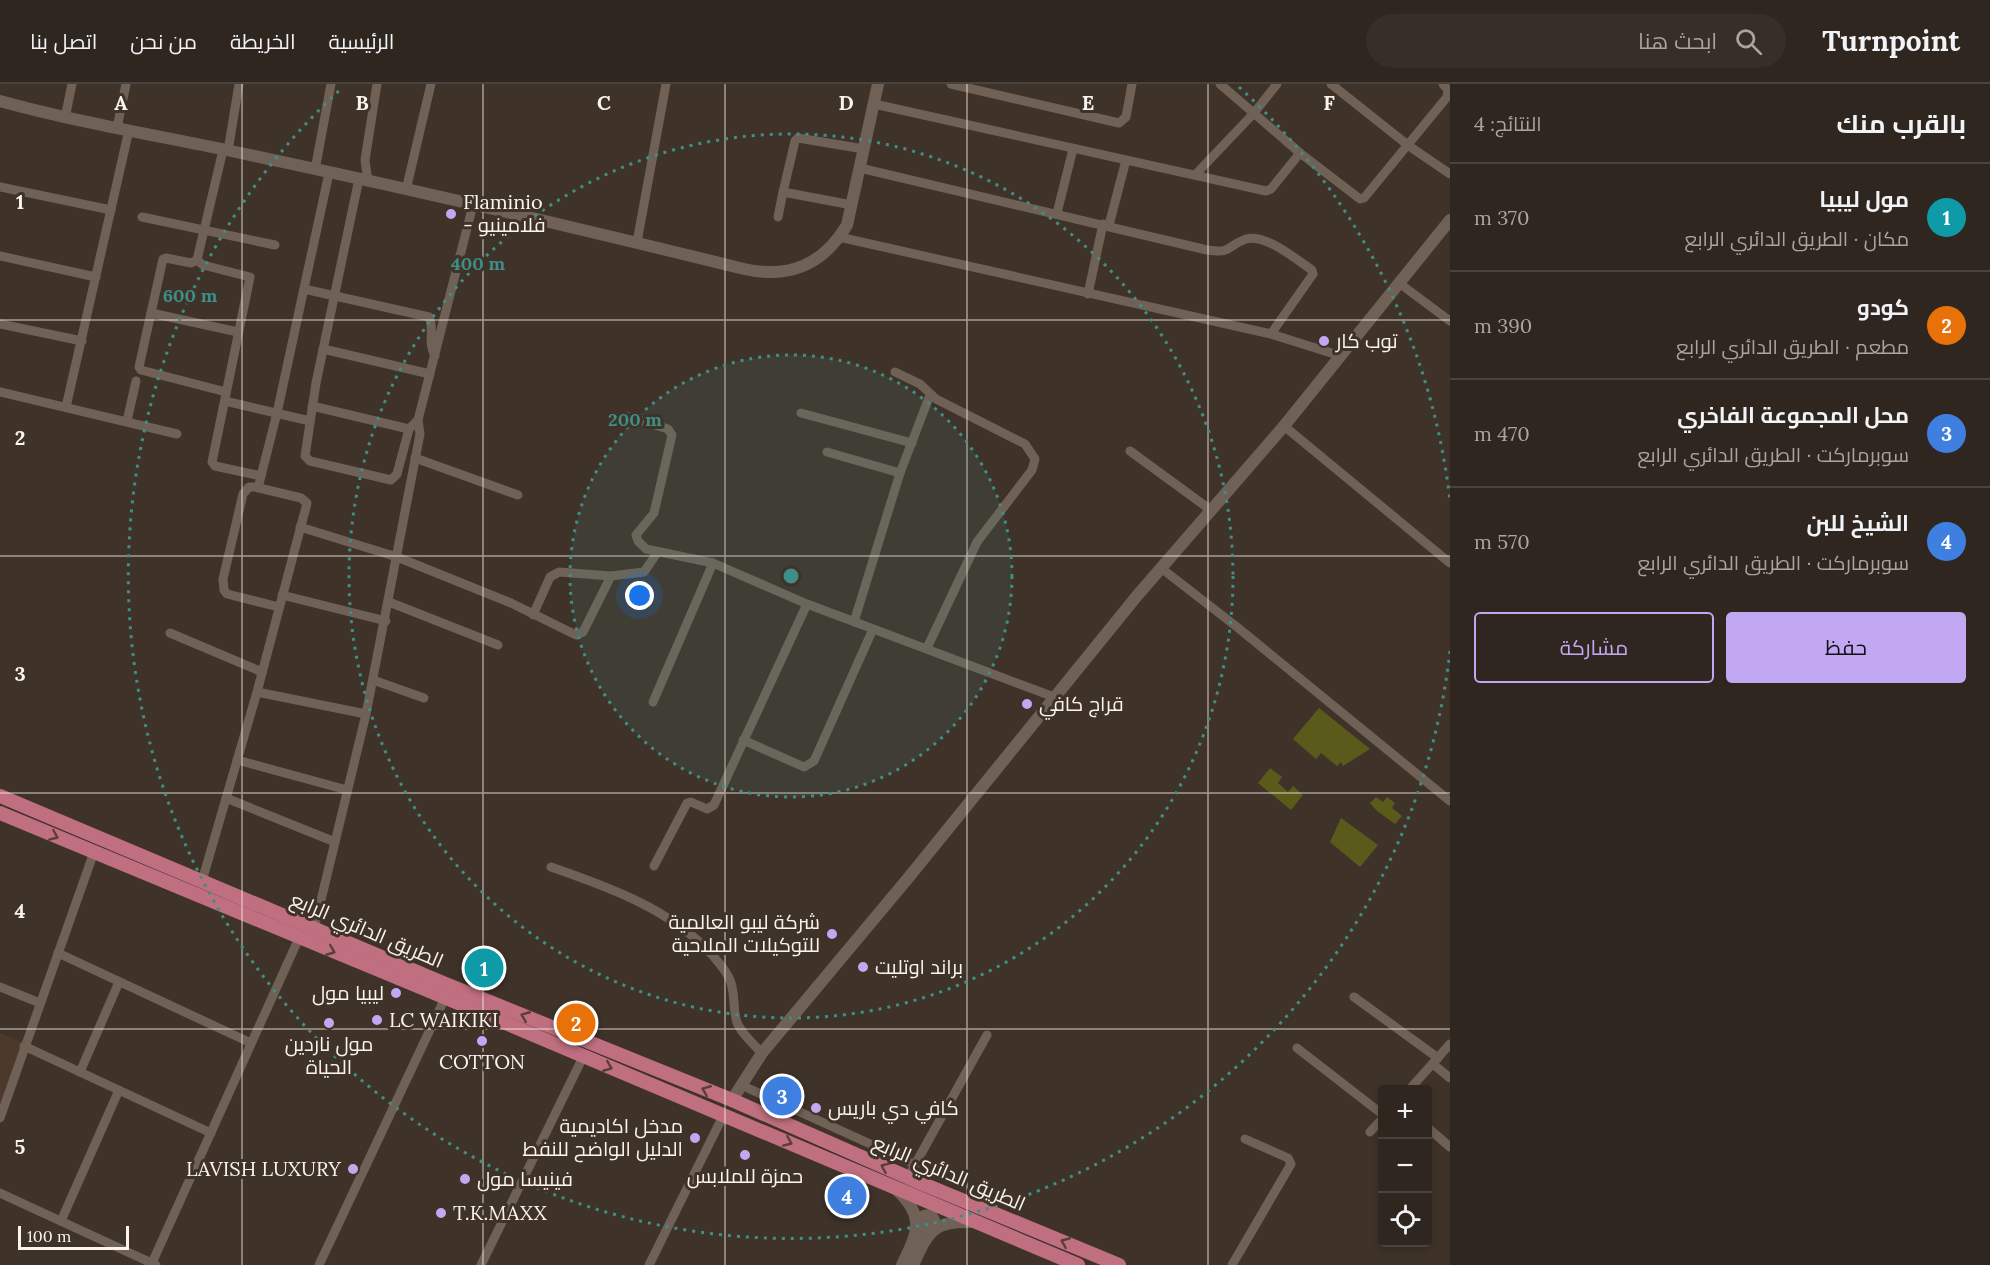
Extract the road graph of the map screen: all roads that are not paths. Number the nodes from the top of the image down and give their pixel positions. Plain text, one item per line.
1 (72, 84) edge
2 (126, 84) edge
3 (239, 84) edge
4 (332, 84) edge
5 (377, 84) edge
6 (431, 84) edge
7 (666, 84) edge
8 (878, 84) edge
9 (953, 84) edge
10 (1132, 84) edge
11 (1220, 84) edge
12 (1277, 84) edge
13 (1330, 84) edge
14 (1443, 84) edge
15 (0, 101) edge
16 (874, 104) junction
17 (1254, 113) junction
18 (65, 118) junction
19 (123, 129) junction
20 (1409, 146) junction
21 (864, 149) junction
22 (1073, 149) junction
23 (226, 150) junction
24 (1300, 153) junction
25 (1126, 160) junction
26 (860, 168) junction
27 (315, 170) junction
28 (328, 173) junction
29 (1450, 174) edge
30 (1195, 175) junction
31 (363, 180) junction
32 (0, 187) edge
33 (406, 190) junction
34 (783, 192) junction
35 (473, 205) junction
36 (852, 205) junction
37 (111, 210) junction
38 (1057, 213) junction
39 (142, 217) dead end
40 (777, 218) dead end
41 (1450, 220) edge
42 (1106, 225) junction
43 (203, 230) junction
44 (839, 237) junction
45 (637, 242) junction
46 (275, 245) dead end
47 (0, 256) edge
48 (197, 260) junction
49 (96, 277) junction
50 (1399, 283) junction
51 (304, 289) junction
52 (1088, 294) junction
53 (335, 296) junction
54 (151, 313) junction
55 (1450, 321) edge
56 (0, 324) edge
57 (238, 332) junction
58 (1271, 334) junction
59 (82, 341) junction
60 (323, 349) junction
61 (435, 356) junction
62 (1341, 356) junction
63 (895, 372) dead end
64 (430, 374) junction
65 (135, 381) dead end
66 (0, 392) edge
67 (930, 395) junction
68 (225, 396) junction
69 (312, 406) junction
70 (66, 407) junction
71 (277, 413) junction
72 (801, 413) dead end
73 (626, 416) dead end
74 (418, 420) junction
75 (127, 421) junction
76 (310, 421) junction
77 (1284, 426) junction
78 (409, 429) junction
79 (177, 434) dead end
80 (912, 443) junction
81 (1130, 451) dead end
82 (827, 452) dead end
83 (416, 458) junction
84 (900, 473) junction
85 (261, 476) junction
86 (258, 488) junction
87 (518, 495) dead end
88 (1212, 511) junction
89 (300, 527) junction
90 (657, 553) junction
91 (397, 557) junction
92 (712, 563) junction
93 (1450, 563) edge
94 (1161, 568) junction
95 (611, 576) junction
96 (282, 595) junction
97 (389, 602) junction
98 (807, 604) junction
99 (279, 607) junction
100 (533, 615) junction
101 (386, 621) junction
102 (854, 622) junction
103 (873, 629) junction
104 (170, 633) dead end
105 (498, 645) dead end
106 (927, 648) junction
107 (262, 672) junction
108 (373, 680) junction
109 (257, 692) junction
110 (1054, 697) junction
111 (424, 698) dead end
112 (653, 702) dead end
113 (366, 714) junction
114 (743, 740) junction
115 (237, 760) junction
116 (348, 790) junction
117 (0, 796) edge
118 (226, 798) junction
119 (1450, 801) edge
120 (0, 813) edge
121 (335, 842) junction
122 (94, 852) junction
123 (654, 866) dead end
124 (551, 867) dead end
125 (202, 881) junction
126 (258, 905) junction
127 (253, 919) junction
128 (314, 929) junction
129 (299, 938) junction
130 (58, 953) junction
131 (119, 982) junction
132 (0, 987) edge
133 (1354, 997) dead end
134 (445, 998) junction
135 (40, 1003) junction
136 (987, 1035) dead end
137 (251, 1043) junction
138 (1450, 1044) edge
139 (24, 1046) junction
140 (1297, 1047) dead end
141 (762, 1053) junction
142 (583, 1057) junction
143 (1436, 1061) junction
144 (80, 1072) junction
145 (1450, 1078) edge
146 (741, 1085) junction
147 (1413, 1085) edge
148 (119, 1090) junction
149 (732, 1100) junction
150 (1378, 1110) edge
151 (724, 1114) junction
152 (0, 1118) edge
153 (1378, 1124) edge
154 (1432, 1131) edge
155 (1370, 1132) dead end
156 (211, 1133) junction
157 (1245, 1138) dead end
158 (1450, 1147) edge
159 (914, 1164) junction
160 (908, 1177) junction
161 (895, 1189) junction
162 (0, 1193) edge
163 (61, 1221) junction
164 (976, 1222) junction
165 (921, 1237) junction
166 (153, 1264) edge
167 (320, 1265) edge
168 (481, 1265) edge
169 (649, 1265) edge
170 (902, 1265) edge
171 (913, 1265) edge
172 (1078, 1265) edge
173 (1119, 1265) edge
174 (1232, 1265) edge

1 - 18 street
2 - 19 street
3 - 23 street
4 - 27 street
5 - 31 street
6 - 33 street
7 - 45 street
8 - 16 street
9 - 10 street
11 - 17 street
12 - 17 street
13 - 20 street
14 - 20 street
15 - 18 street
16 - 21 street
16 - 22 street
17 - 24 street
17 - 30 street
18 - 19 street
19 - 23 street
19 - 37 street
20 - 24 street
20 - 29 street
21 - 26 street
21 - 34 street
22 - 25 street
22 - 38 street
23 - 27 street
23 - 43 street
24 - 30 street
25 - 30 street
25 - 42 street
26 - 36 street
26 - 38 street
27 - 28 street
28 - 31 street
28 - 51 street
31 - 33 street
31 - 53 street
32 - 37 street
33 - 35 street
34 - 36 street
34 - 40 street
35 - 45 street
35 - 61 street
36 - 44 street
37 - 49 street
38 - 42 street
39 - 43 street
41 - 50 street
42 - 52 street
42 - 58 street
43 - 46 street
43 - 48 street
44 - 45 street
44 - 52 street
47 - 49 street
48 - 54 street
48 - 57 street
49 - 59 street
50 - 55 street
50 - 62 street
51 - 53 street
51 - 71 street
52 - 58 street
53 - 60 street
53 - 61 street
54 - 57 street
54 - 68 street
56 - 59 street
57 - 68 street
58 - 62 street
59 - 70 street
60 - 64 street
60 - 69 street
61 - 64 street
62 - 77 street
63 - 67 street
64 - 74 street
65 - 75 street
66 - 70 street
67 - 80 street
67 - 106 street
68 - 71 street
68 - 85 street
69 - 76 street
69 - 78 street
70 - 75 street
71 - 76 street
71 - 85 street
72 - 80 street
73 - 90 street
74 - 78 street
74 - 83 street
75 - 79 street
76 - 78 street
77 - 88 street
77 - 93 street
80 - 84 street
81 - 88 street
82 - 84 street
83 - 87 street
83 - 91 street
84 - 102 street
85 - 86 street
86 - 89 street
86 - 99 street
88 - 94 street
89 - 91 street
89 - 96 street
90 - 92 street
90 - 95 street
91 - 97 street
91 - 100 street
92 - 98 street
92 - 112 street
94 - 110 street
94 - 119 street
95 - 100 street
95 - 100 street
96 - 99 street
96 - 101 street
97 - 101 street
97 - 105 street
98 - 102 street
98 - 114 street
99 - 107 street
101 - 108 street
102 - 103 street
103 - 106 street
103 - 114 street
104 - 107 street
106 - 110 street
107 - 109 street
108 - 111 street
108 - 113 street
109 - 113 street
109 - 115 street
110 - 141 street
113 - 116 street
114 - 123 street
115 - 116 street
115 - 118 street
116 - 121 street
117 - 125 main road, الطريق الدائري الرابع
118 - 121 street
118 - 125 street
120 -> 122 main road, الطريق الدائري الرابع
121 - 128 street
122 - 127 main road, الطريق الدائري الرابع
122 - 130 street
124 - 141 street
125 - 126 main road, الطريق الدائري الرابع
126 - 127 main road
126 - 128 main road, الطريق الدائري الرابع
127 - 129 main road, الطريق الدائري الرابع
149 -> 128 main road, الطريق الدائري الرابع
129 -> 134 main road, الطريق الدائري الرابع
129 - 137 street
130 - 131 street
130 - 135 street
131 - 137 street
131 - 144 street
132 - 135 street
133 - 143 street
134 - 142 main road, الطريق الدائري الرابع
134 - 167 street
135 - 139 street
136 - 159 street
137 - 156 street
138 - 143 street
139 - 144 street
139 - 152 street
140 - 150 street
141 - 146 street
142 -> 151 main road, الطريق الدائري الرابع
142 - 168 street
143 - 145 street
143 - 147 street
144 - 148 street
146 - 149 street
146 - 159 street
148 - 156 street
148 - 163 street
160 -> 149 main road, الطريق الدائري الرابع
151 -> 161 main road, الطريق الدائري الرابع
151 - 169 street
153 - 155 street
154 - 158 street
156 - 166 street
157 - 174 street
159 - 160 street
173 -> 160 main road, الطريق الدائري الرابع
161 - 164 main road, الطريق الدائري الرابع
161 - 165 street
162 - 163 street
163 - 166 street
164 - 165 street
164 - 172 main road, الطريق الدائري الرابع
165 - 170 street
165 - 171 street

